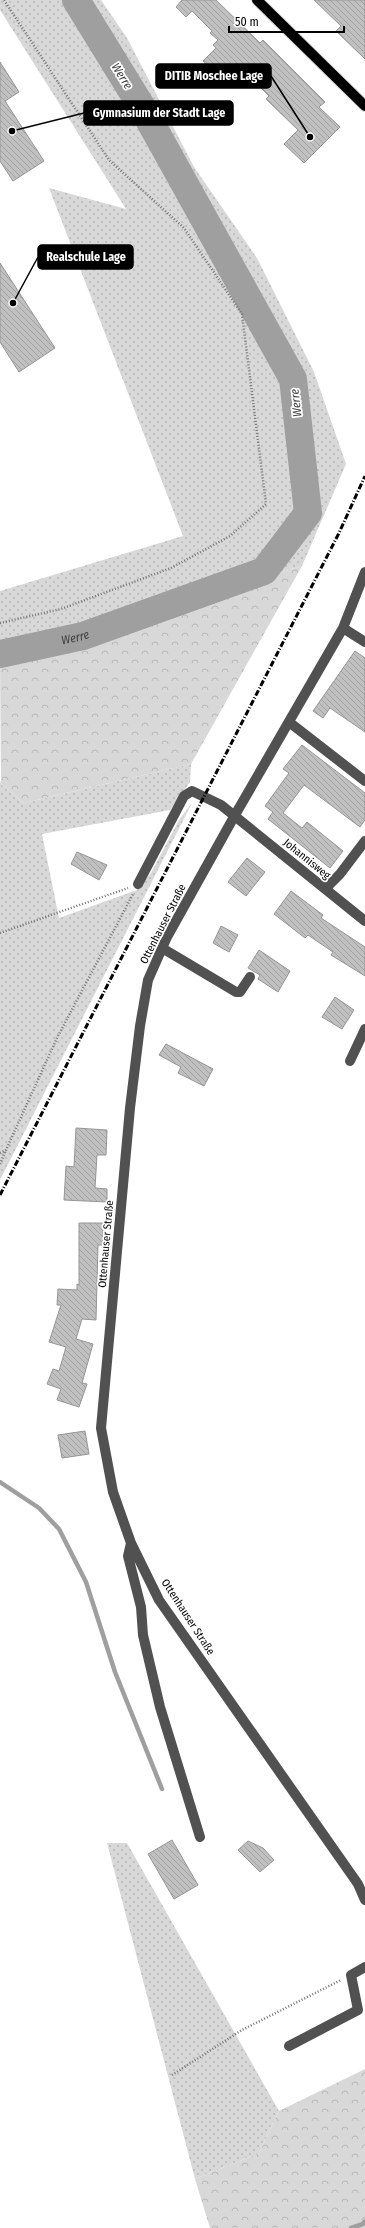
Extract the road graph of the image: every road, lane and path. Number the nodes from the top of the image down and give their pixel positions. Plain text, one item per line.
1 (4, 0) edge
2 (257, 0) edge
3 (365, 106) edge
4 (365, 572) edge
5 (0, 623) edge
6 (343, 628) junction
7 (365, 642) edge
8 (288, 722) junction
9 (365, 781) edge
10 (235, 815) junction
11 (365, 841) edge
12 (138, 884) junction
13 (325, 889) junction
14 (365, 921) edge
15 (0, 933) edge
16 (162, 948) junction
17 (250, 977) dead end
18 (365, 1029) edge
19 (350, 1062) dead end
20 (6, 1150) junction
21 (0, 1153) edge
22 (0, 1164) edge
23 (131, 1543) junction
24 (200, 1837) dead end
25 (365, 1900) edge
26 (365, 1966) edge
27 (351, 1975) junction
28 (289, 2046) dead end
29 (172, 2075) dead end

1 - 5 path
2 - 3 main road
4 - 6 street, Ottenhauser Straße
6 - 7 street
6 - 8 street, Ottenhauser Straße
8 - 9 street
8 - 10 street, Ottenhauser Straße
10 - 12 street, Johannisweg
10 - 13 street, Johannisweg
10 - 16 street, Ottenhauser Straße
11 - 13 street
12 - 15 path
12 - 20 path
13 - 14 street, Johannisweg
16 - 17 street
16 - 23 street, Ottenhauser Straße
18 - 19 street
20 - 21 path
20 - 22 path
23 - 24 street
23 - 25 street, Ottenhauser Straße
26 - 27 street
27 - 28 street
27 - 29 path

